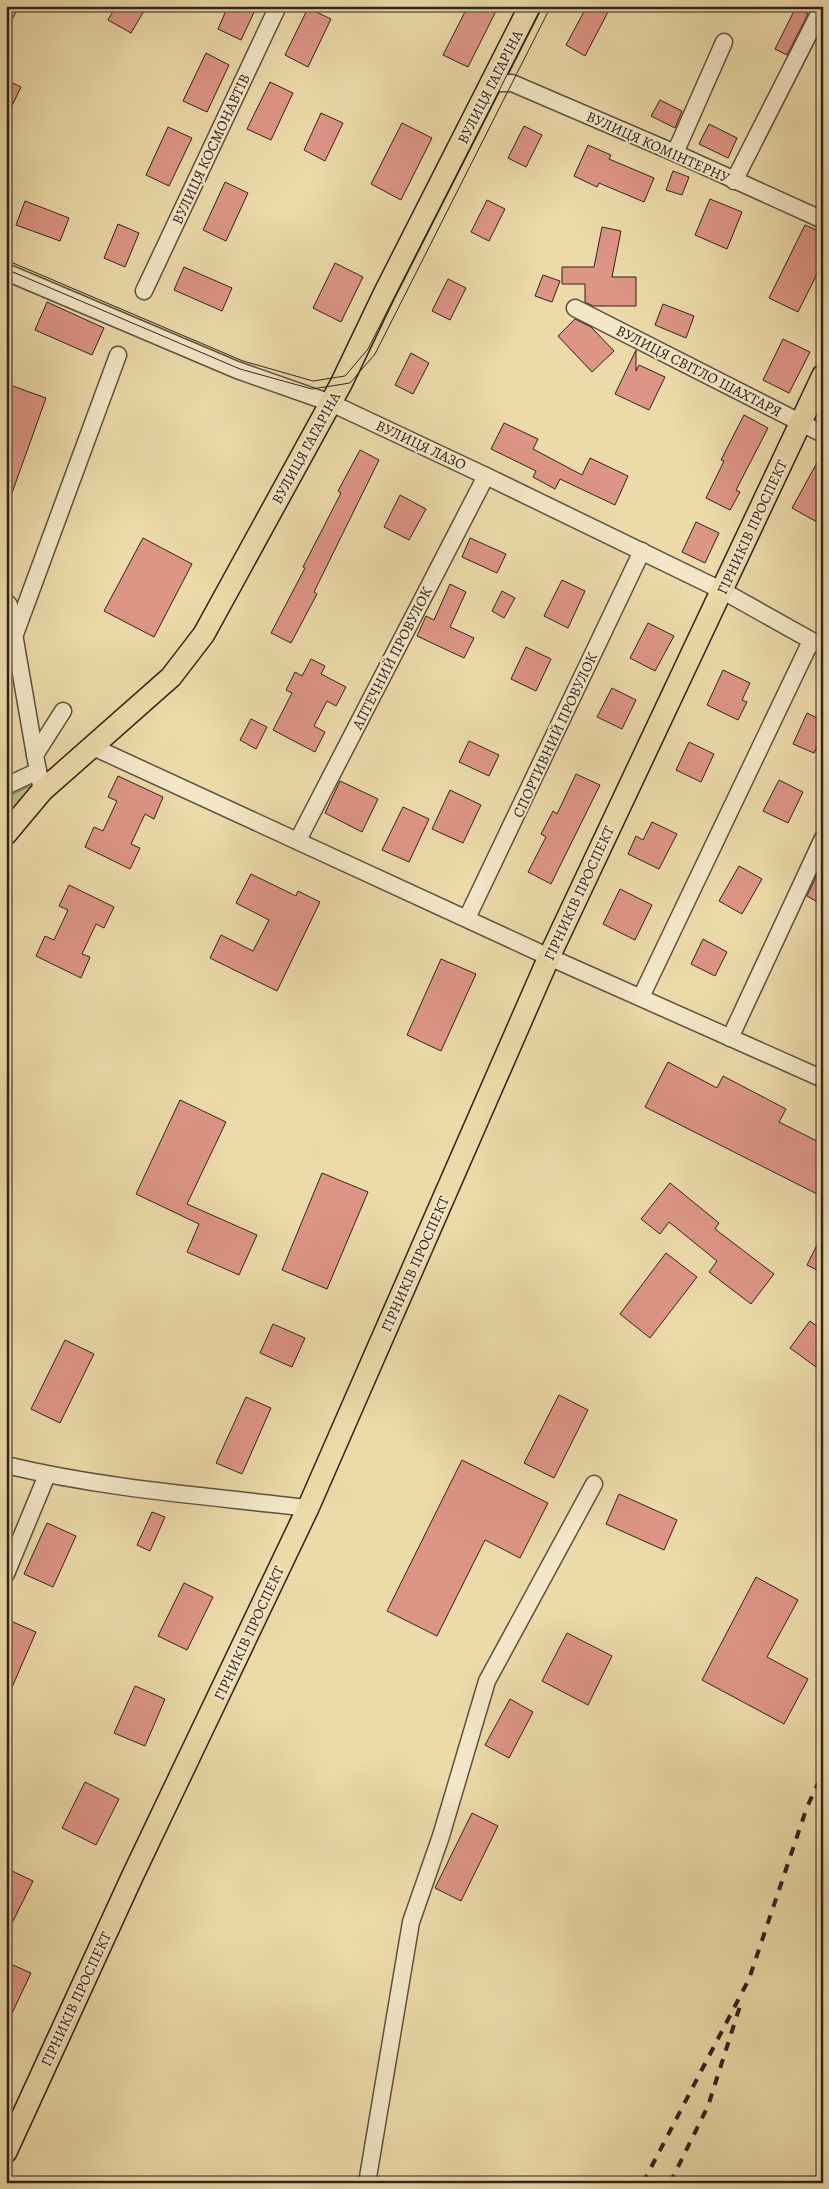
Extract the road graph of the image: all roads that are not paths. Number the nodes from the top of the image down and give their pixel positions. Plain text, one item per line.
1 (9, 6) edge
2 (278, 6) edge
3 (530, 6) edge
4 (822, 6) edge
5 (6, 12) edge
6 (724, 42) dead end
7 (492, 83) junction
8 (675, 153) junction
9 (734, 181) junction
10 (823, 220) edge
11 (6, 272) edge
12 (144, 292) dead end
13 (575, 308) dead end
14 (118, 355) dead end
15 (823, 375) edge
16 (330, 403) junction
17 (799, 423) junction
18 (823, 434) edge
19 (486, 476) junction
20 (642, 551) junction
21 (722, 591) junction
22 (6, 602) edge
23 (14, 637) junction
24 (817, 644) edge
25 (63, 710) dead end
26 (92, 746) junction
27 (38, 773) junction
28 (6, 786) edge
29 (6, 834) edge
30 (823, 838) edge
31 (298, 840) junction
32 (467, 918) junction
33 (549, 957) junction
34 (641, 997) junction
35 (730, 1038) junction
36 (823, 1079) edge
37 (6, 1465) edge
38 (47, 1475) junction
39 (594, 1484) dead end
40 (308, 1508) junction
41 (6, 1574) edge
42 (6, 2152) edge
43 (368, 2183) edge

1 - 5 street
2 - 12 street, ВУЛИЦЯ КОСМОНАВТІВ
3 - 7 main road, ВУЛИЦЯ ГАГАРІНА
4 - 9 street
6 - 8 street
7 - 8 street, ВУЛИЦЯ КОМІНТЕРНУ
7 - 16 main road, ВУЛИЦЯ ГАГАРІНА
8 - 9 street, ВУЛИЦЯ КОМІНТЕРНУ
9 - 10 street, ВУЛИЦЯ КОМІНТЕРНУ
11 - 16 street, ВУЛИЦЯ ЛАЗО
13 - 17 street, ВУЛИЦЯ СВІТЛО ШАХТАРЯ
14 - 23 street
15 - 17 main road, ГІРНИКІВ ПРОСПЕКТ
16 - 19 street, ВУЛИЦЯ ЛАЗО
16 - 26 main road, ВУЛИЦЯ ГАГАРІНА
17 - 18 street, ВУЛИЦЯ СВІТЛО ШАХТАРЯ
17 - 21 main road, ГІРНИКІВ ПРОСПЕКТ
19 - 20 street, ВУЛИЦЯ ЛАЗО
19 - 31 street, АПТЕЧНИЙ ПРОВУЛОК
20 - 21 street, ВУЛИЦЯ ЛАЗО
20 - 32 street, СПОРТИВНИЙ ПРОВУЛОК
21 - 24 street, ВУЛИЦЯ ЛАЗО
21 - 33 main road, ГІРНИКІВ ПРОСПЕКТ
22 - 23 street
23 - 27 street
24 - 34 street
25 - 27 street
26 - 27 main road, ВУЛИЦЯ ГАГАРІНА
26 - 31 street
27 - 28 street
27 - 29 main road, ВУЛИЦЯ ГАГАРІНА
30 - 35 street
31 - 32 street
32 - 33 street
33 - 34 street
33 - 40 main road, ГІРНИКІВ ПРОСПЕКТ
34 - 35 street
35 - 36 street
37 - 38 street
38 - 40 street
38 - 41 street
39 - 43 street
40 - 42 main road, ГІРНИКІВ ПРОСПЕКТ

